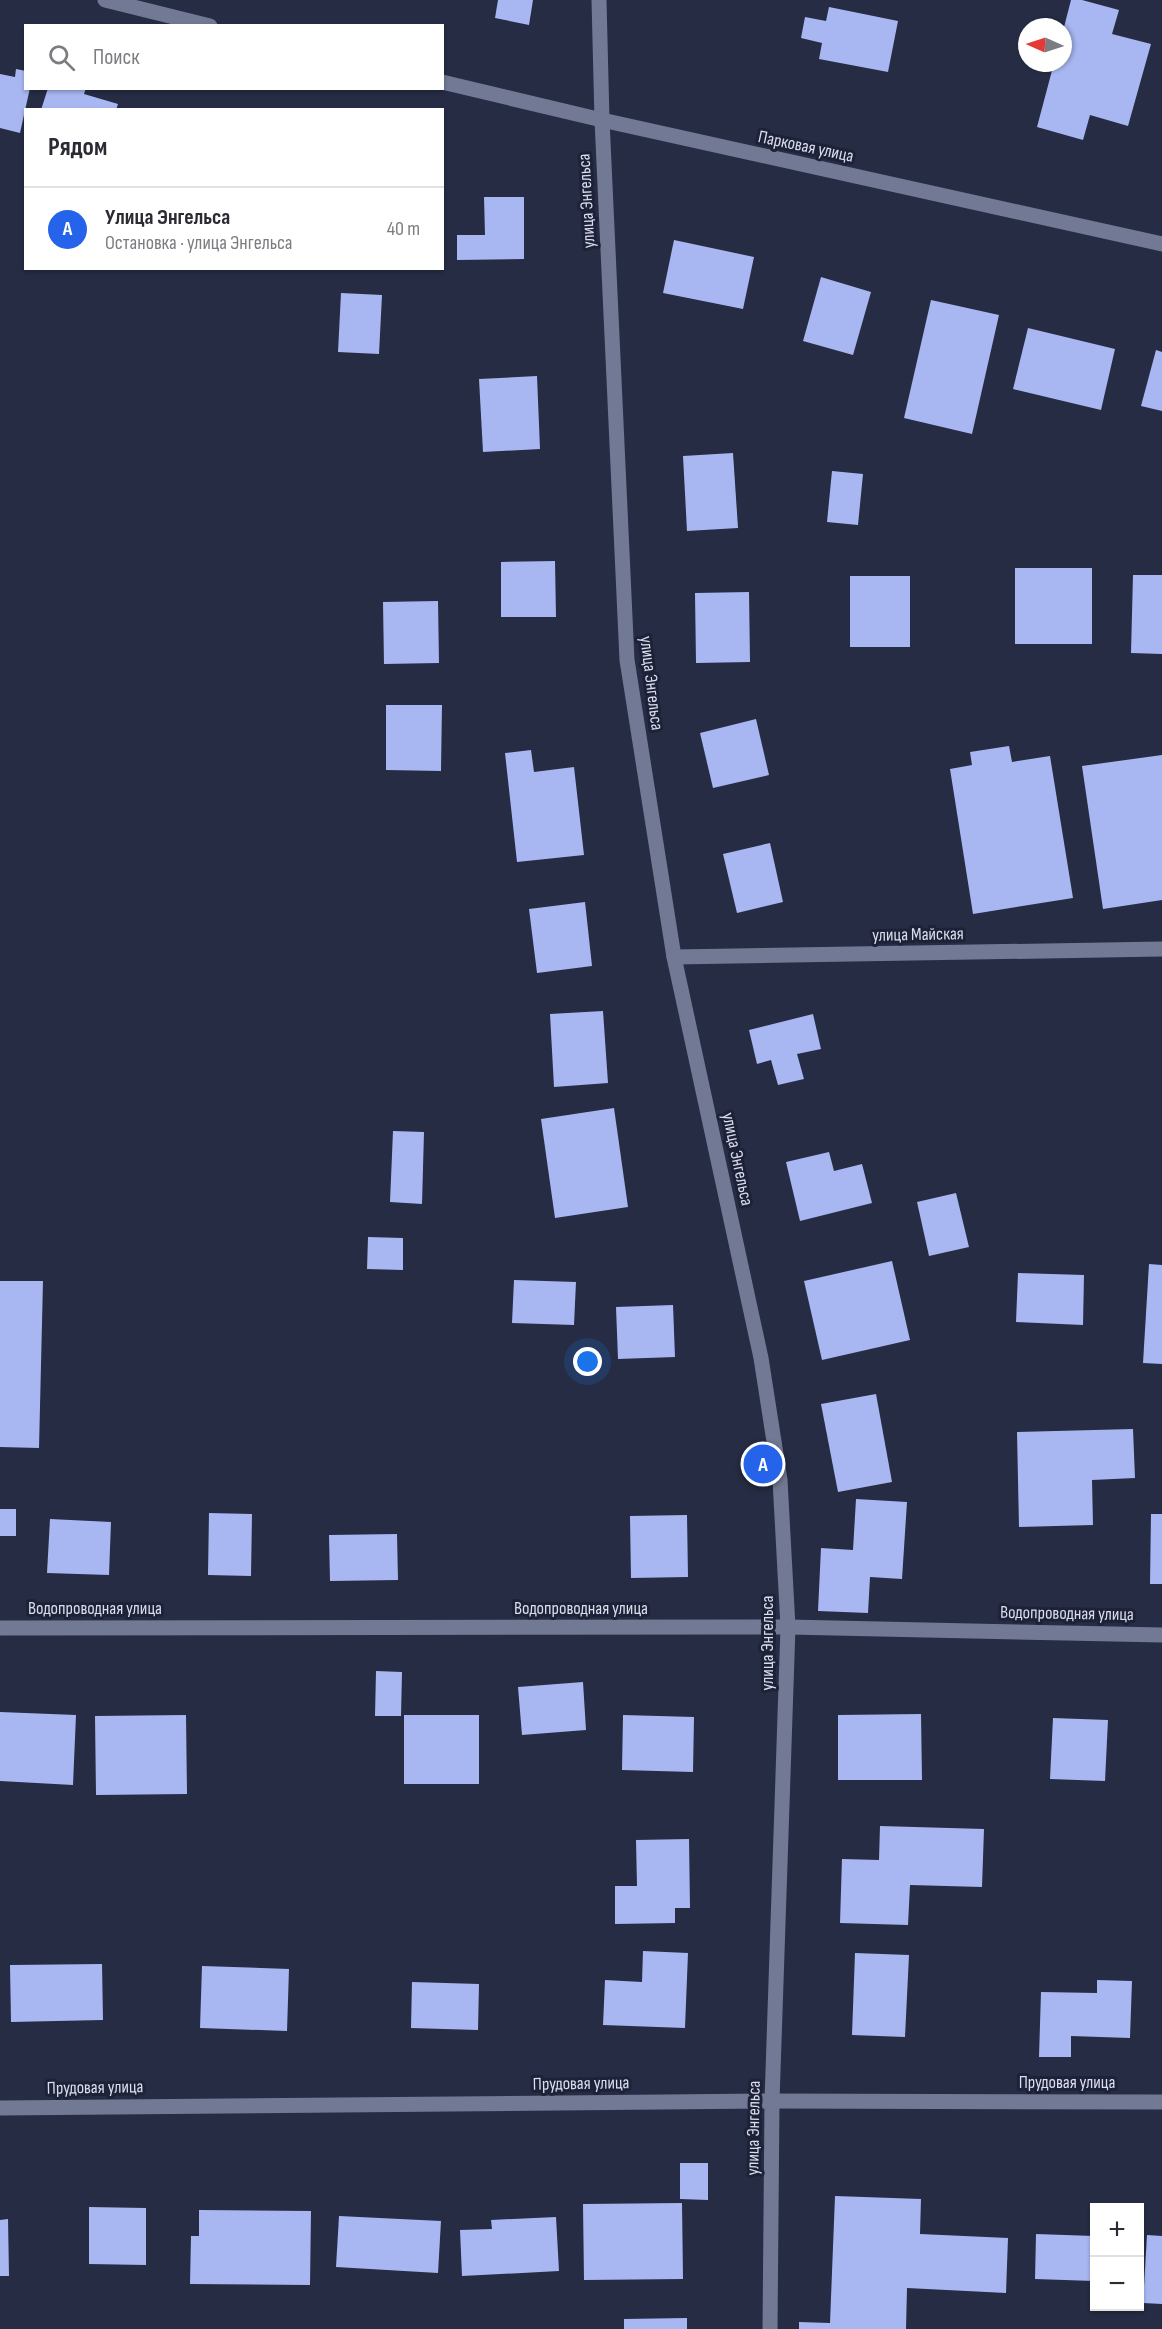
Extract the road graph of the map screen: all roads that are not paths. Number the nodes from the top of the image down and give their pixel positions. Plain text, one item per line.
1 (105, 0) edge
2 (599, 0) edge
3 (202, 24) edge
4 (444, 82) edge
5 (602, 120) junction
6 (1162, 244) edge
7 (1162, 949) edge
8 (674, 957) junction
9 (788, 1627) junction
10 (0, 1628) edge
11 (1162, 1635) edge
12 (772, 2101) junction
13 (1162, 2102) edge
14 (0, 2108) edge
15 (770, 2329) edge

1 - 3 street
2 - 5 street, улица Энгельса
4 - 5 street, Парковая улица
5 - 6 street, Парковая улица
5 - 8 street, улица Энгельса
7 - 8 street, улица Майская
8 - 9 street, улица Энгельса
9 - 10 street, Водопроводная улица
9 - 11 street, Водопроводная улица
9 - 12 street, улица Энгельса
12 - 13 street, Прудовая улица
12 - 14 street, Прудовая улица
12 - 15 street, улица Энгельса

